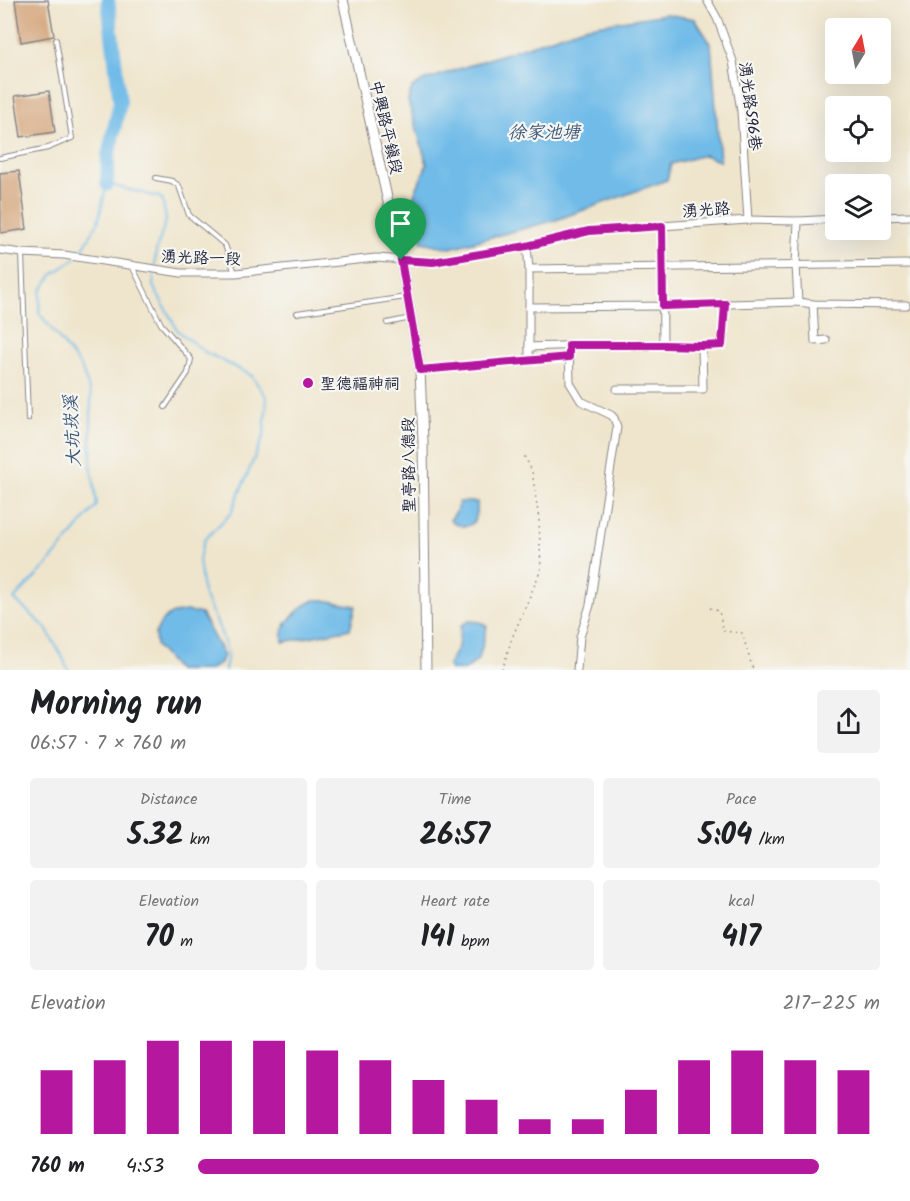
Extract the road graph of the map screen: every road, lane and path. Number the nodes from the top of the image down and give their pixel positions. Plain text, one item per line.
1 (343, 0) edge
2 (707, 0) edge
3 (56, 40) dead end
4 (0, 158) edge
5 (156, 178) dead end
6 (910, 216) edge
7 (891, 217) edge
8 (748, 220) junction
9 (825, 220) edge
10 (798, 221) junction
11 (662, 226) junction
12 (527, 246) junction
13 (0, 250) edge
14 (22, 253) junction
15 (401, 260) junction
16 (910, 264) edge
17 (132, 265) junction
18 (796, 265) junction
19 (662, 268) junction
20 (529, 269) junction
21 (236, 273) junction
22 (407, 297) junction
23 (798, 302) junction
24 (725, 304) junction
25 (813, 304) junction
26 (906, 304) dead end
27 (663, 306) junction
28 (529, 307) junction
29 (297, 314) dead end
30 (411, 318) junction
31 (387, 323) dead end
32 (826, 340) dead end
33 (569, 345) junction
34 (663, 345) junction
35 (702, 346) junction
36 (529, 347) junction
37 (569, 357) junction
38 (529, 361) junction
39 (420, 370) junction
40 (617, 389) dead end
41 (165, 407) dead end
42 (28, 419) dead end
43 (524, 455) dead end
44 (710, 608) dead end
45 (426, 670) edge
46 (502, 670) edge
47 (578, 670) edge
48 (753, 670) edge

1 - 15 street, 中興路平鎮段
2 - 8 street, 湧光路596巷
3 - 4 lane
5 - 21 lane
6 - 7 street
8 - 10 street, 湧光路
8 - 11 street, 湧光路
9 - 10 street, 湧光路
10 - 18 street
11 - 12 street, 湧光路
11 - 19 street
12 - 15 street, 湧光路
12 - 20 street
13 - 14 street, 湧光路一段
14 - 17 street, 湧光路一段
14 - 42 lane
15 - 21 street, 湧光路一段
15 - 22 street, 聖亭路八德段
16 - 18 street
17 - 21 street, 湧光路一段
17 - 41 lane
18 - 19 street
18 - 23 street
19 - 20 street
19 - 27 street
20 - 28 street
22 - 29 lane
22 - 30 street, 聖亭路八德段
23 - 24 street
23 - 25 street
24 - 27 street
24 - 35 street
25 - 26 street
25 - 32 street
27 - 28 street
27 - 34 street
28 - 36 street
30 - 31 lane
30 - 39 street, 聖亭路八德段
33 - 34 street
33 - 36 street
33 - 37 street
34 - 35 street
35 - 40 street
36 - 38 street
37 - 38 street
37 - 47 street
38 - 39 street
39 - 45 street, 聖亭路八德段
43 - 46 path
44 - 48 path

